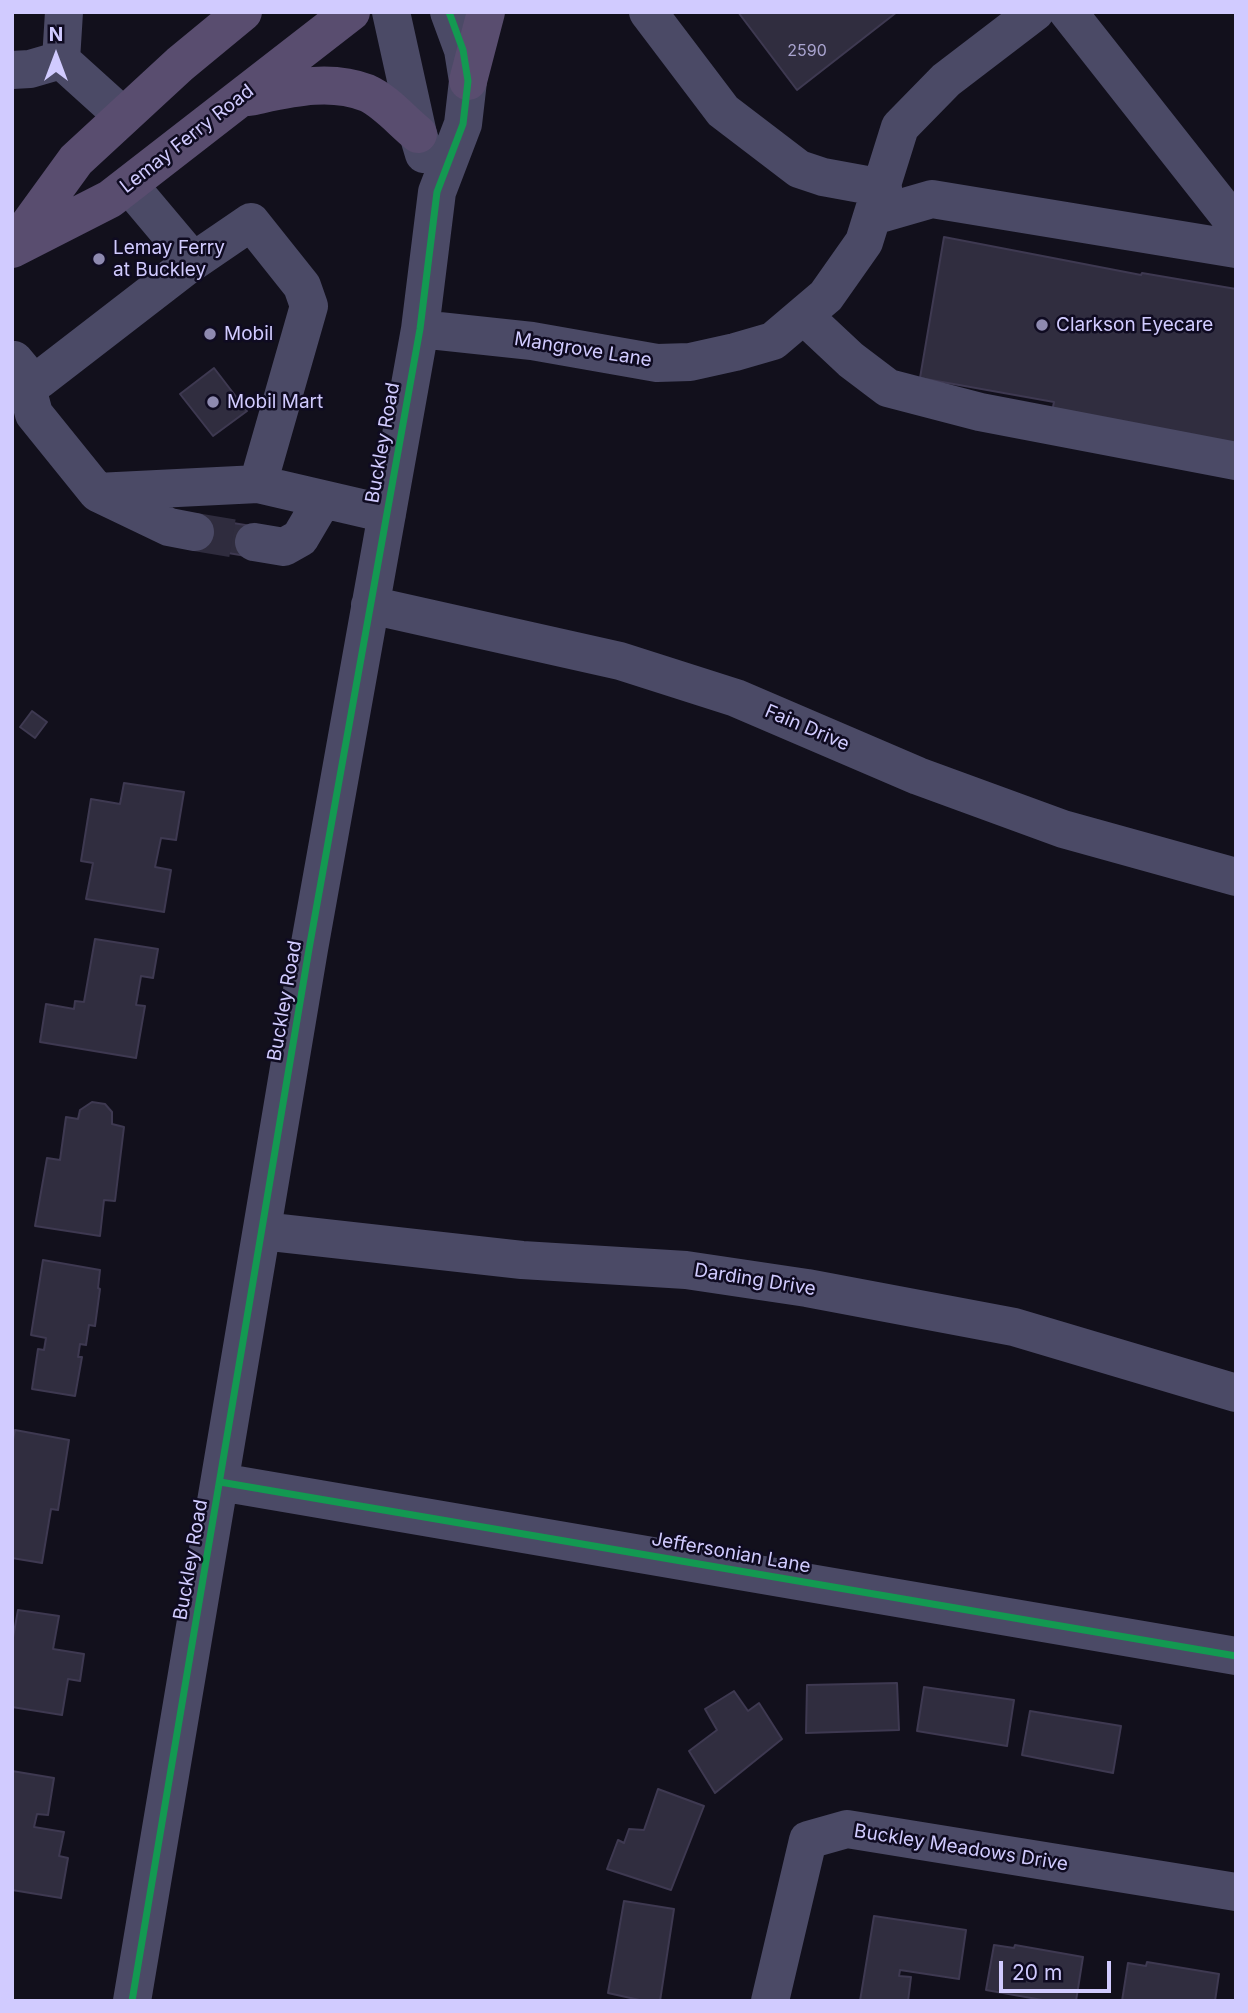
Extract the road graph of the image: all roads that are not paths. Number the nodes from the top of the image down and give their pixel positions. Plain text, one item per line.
1 (64, 12) edge
2 (243, 12) edge
3 (351, 12) edge
4 (391, 12) edge
5 (449, 12) edge
6 (486, 12) edge
7 (648, 12) edge
8 (1035, 12) edge
9 (1068, 12) edge
10 (61, 60) junction
11 (12, 70) edge
12 (468, 81) junction
13 (240, 98) junction
14 (123, 116) junction
15 (418, 134) junction
16 (129, 185) junction
17 (437, 192) junction
18 (878, 202) junction
19 (1236, 225) edge
20 (12, 248) edge
21 (1236, 249) edge
22 (188, 265) junction
23 (804, 316) junction
24 (420, 329) junction
25 (21, 368) edge
26 (1236, 461) edge
27 (258, 484) junction
28 (97, 492) junction
29 (323, 499) junction
30 (387, 514) junction
31 (195, 532) tunnel mouth
32 (254, 542) tunnel mouth
33 (370, 604) junction
34 (1236, 877) edge
35 (262, 1231) junction
36 (1236, 1393) edge
37 (220, 1482) junction
38 (1236, 1656) edge
39 (1236, 1892) edge
40 (132, 2001) edge
41 (770, 2001) edge

1 - 10 street
2 - 14 main road, Lemay Ferry Road
3 - 13 main road, Lemay Ferry Road
4 - 15 street, Buckley Road
5 - 12 street, Buckley Road
6 - 12 main road
7 - 18 street
8 - 18 street, Mangrove Lane
9 - 19 street
10 - 11 street
10 - 14 street
12 - 17 street, Buckley Road
13 - 15 main road
13 - 16 main road, Lemay Ferry Road
14 - 20 main road, Lemay Ferry Road
15 - 17 street, Buckley Road
16 - 20 main road, Lemay Ferry Road
16 - 22 street
17 - 24 street, Buckley Road
18 - 21 street
18 - 23 street, Mangrove Lane
22 - 25 street
22 - 27 street
23 - 24 street, Mangrove Lane
23 - 26 street
24 - 30 street, Buckley Road
25 - 28 street
27 - 28 street
27 - 29 street
28 - 31 street
29 - 30 street
29 - 32 street
30 - 33 street, Buckley Road
33 - 34 street, Fain Drive
33 - 35 street, Buckley Road
35 - 36 street, Darding Drive
35 - 37 street, Buckley Road
37 - 38 street, Jeffersonian Lane
37 - 40 street, Buckley Road
39 - 41 street, Buckley Meadows Drive

